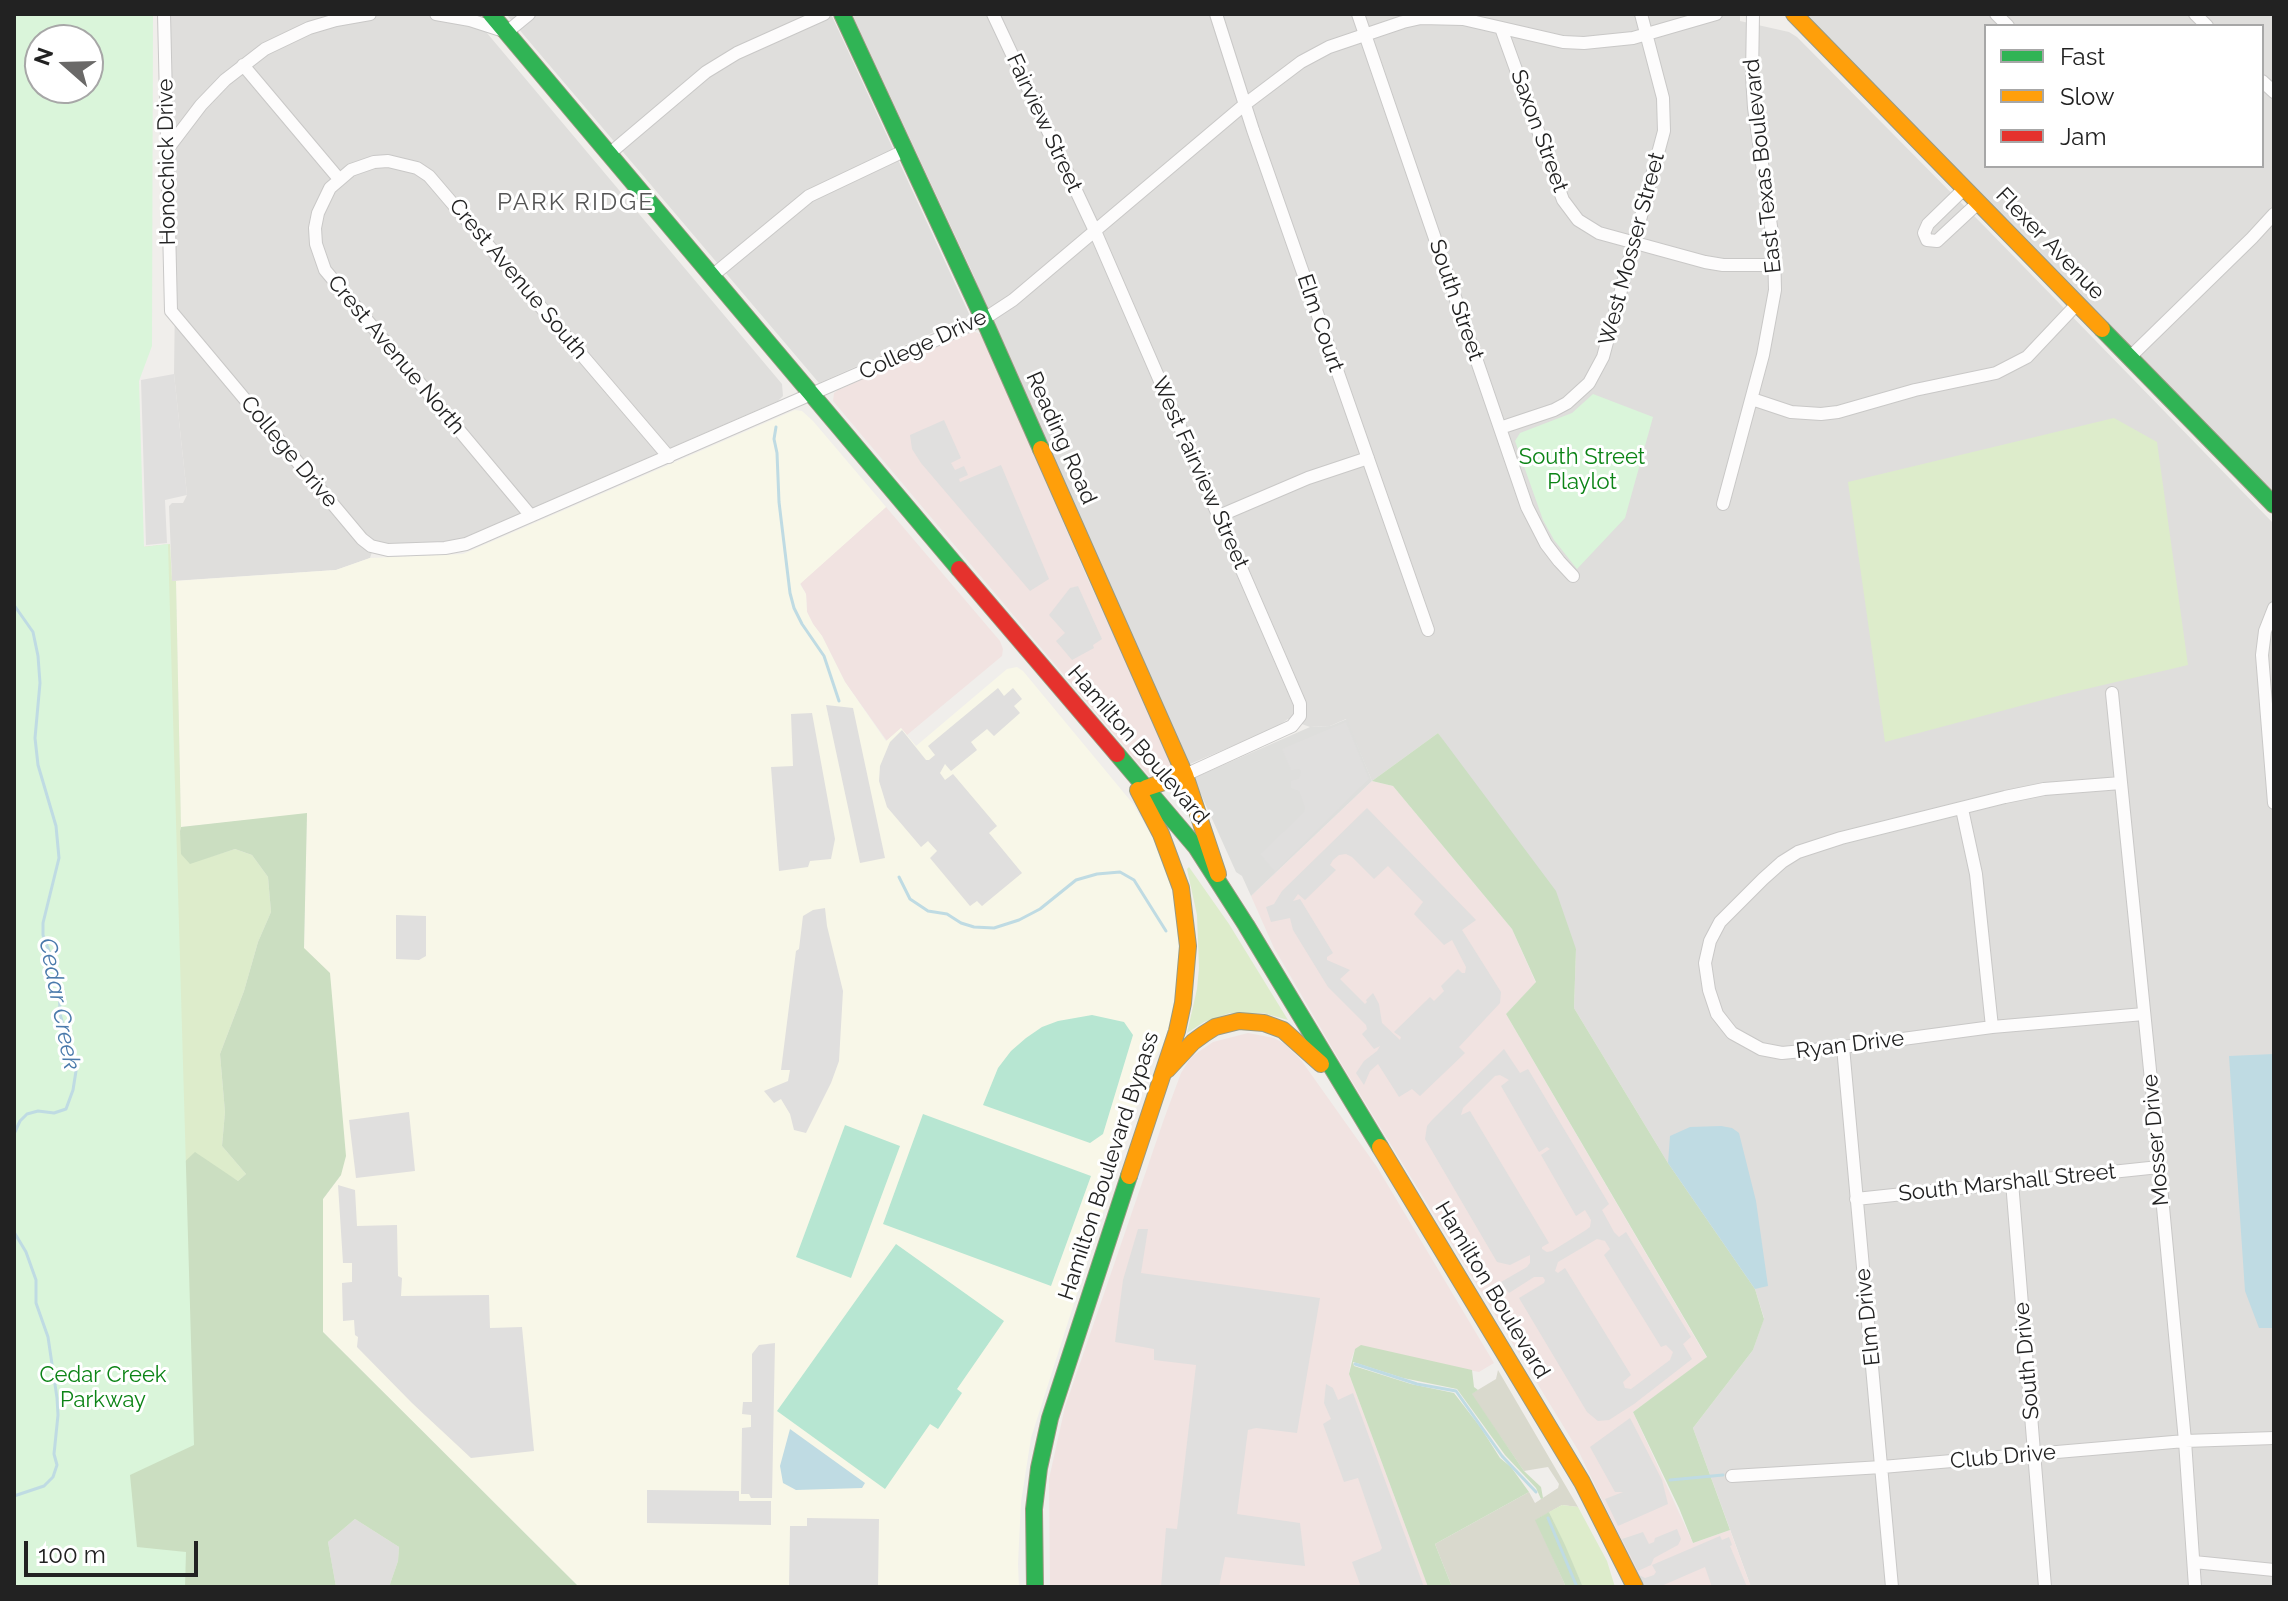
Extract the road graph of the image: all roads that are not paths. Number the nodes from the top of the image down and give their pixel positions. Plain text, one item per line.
1 (164, 14) edge
2 (370, 14) edge
3 (436, 14) edge
4 (491, 14) edge
5 (529, 14) edge
6 (824, 14) edge
7 (842, 14) edge
8 (993, 14) edge
9 (1216, 14) edge
10 (1358, 14) edge
11 (1641, 14) edge
12 (1716, 14) edge
13 (1753, 14) edge
14 (1794, 14) edge
15 (1501, 28) junction
16 (507, 32) junction
17 (1365, 34) junction
18 (1647, 35) junction
19 (243, 65) junction
20 (1244, 105) junction
21 (906, 150) junction
22 (166, 151) junction
23 (609, 154) junction
24 (339, 179) junction
25 (1965, 188) junction
26 (1979, 202) junction
27 (2274, 214) edge
28 (1095, 231) junction
29 (1634, 243) junction
30 (1775, 265) junction
31 (712, 276) junction
32 (2078, 303) junction
33 (171, 311) joint
34 (984, 319) junction
35 (2130, 357) junction
36 (813, 394) junction
37 (1752, 399) junction
38 (1500, 428) junction
39 (669, 457) junction
40 (1368, 458) junction
41 (1723, 504) dead end
42 (2274, 505) edge
43 (531, 516) junction
44 (1219, 516) junction
45 (1573, 576) dead end
46 (2274, 608) edge
47 (1428, 630) dead end
48 (2112, 693) dead end
49 (1125, 767) junction
50 (1185, 775) junction
51 (2121, 783) junction
52 (1146, 788) junction
53 (2274, 803) edge
54 (1962, 809) junction
55 (1223, 887) junction
56 (2144, 1014) junction
57 (1992, 1027) junction
58 (1843, 1047) junction
59 (1162, 1075) junction
60 (1338, 1079) junction
61 (2159, 1167) junction
62 (2012, 1182) junction
63 (1856, 1199) junction
64 (2274, 1438) edge
65 (2185, 1441) junction
66 (2034, 1454) junction
67 (1882, 1467) junction
68 (1732, 1476) dead end
69 (2194, 1562) junction
70 (2274, 1570) edge
71 (1035, 1587) edge
72 (1635, 1587) edge
73 (1892, 1587) edge
74 (2045, 1587) edge
75 (2195, 1587) edge

1 - 22 street, Honochick Drive
2 - 19 street
3 - 16 street
4 - 16 main road, Hamilton Boulevard
5 - 16 street
6 - 23 street
7 - 21 main road, Reading Road
8 - 28 street, Fairview Street
9 - 20 street, Elm Court
10 - 17 street, South Street
11 - 18 street, West Mosser Street
12 - 18 street, College Drive
13 - 30 street, East Texas Boulevard
14 - 25 main road, Flexer Avenue
15 - 17 street, College Drive
15 - 18 street, College Drive
15 - 29 street, Saxon Street
16 - 23 main road, Hamilton Boulevard
17 - 20 street, College Drive
17 - 38 street, South Street
18 - 29 street, West Mosser Street
19 - 22 street
19 - 24 street
20 - 28 street, College Drive
20 - 40 street, Elm Court
21 - 31 street
21 - 34 main road, Reading Road
22 - 33 street, Honochick Drive
23 - 31 main road, Hamilton Boulevard
24 - 39 street, Crest Avenue South
24 - 43 street, Crest Avenue North
25 - 26 main road, Flexer Avenue
25 - 26 street
26 - 32 main road, Flexer Avenue
27 - 35 street
28 - 34 street, College Drive
28 - 44 street, West Fairview Street
29 - 30 street, Saxon Street
29 - 38 street, West Mosser Street
30 - 37 street, East Texas Boulevard
31 - 36 main road, Hamilton Boulevard
32 - 35 main road, Flexer Avenue
32 - 37 street
33 - 43 street, College Drive
34 - 36 street, College Drive
34 - 50 main road, Reading Road
35 - 42 main road, Flexer Avenue
36 - 39 street, College Drive
36 - 49 main road, Hamilton Boulevard
37 - 41 street, East Texas Boulevard
38 - 45 street, South Street
39 - 43 street, College Drive
40 - 44 street
40 - 47 street, Elm Court
44 - 50 street, West Fairview Street
46 - 53 street
48 - 51 street, Mosser Drive
49 - 52 main road, Hamilton Boulevard
49 - 59 main road, Hamilton Boulevard Bypass
50 - 52 main road
50 - 55 main road, Reading Road
51 - 54 street, Ryan Drive
51 - 56 street, Mosser Drive
52 - 55 main road, Hamilton Boulevard
54 - 57 street
54 - 58 street, Ryan Drive
55 - 60 main road, Hamilton Boulevard
56 - 57 street, Ryan Drive
56 - 61 street, Mosser Drive
57 - 58 street, Ryan Drive
58 - 63 street, Elm Drive
59 - 60 main road
59 - 71 main road, Hamilton Boulevard Bypass
60 - 72 main road, Hamilton Boulevard
61 - 62 street, South Marshall Street
61 - 65 street, Mosser Drive
62 - 63 street, South Marshall Street
62 - 66 street, South Drive
63 - 67 street, Elm Drive
64 - 65 street, Club Drive
65 - 66 street, Club Drive
65 - 69 street, Mosser Drive
66 - 67 street, Club Drive
66 - 74 street, South Drive
67 - 68 street, Club Drive
67 - 73 street, Elm Drive
69 - 70 street
69 - 75 street, Mosser Drive

